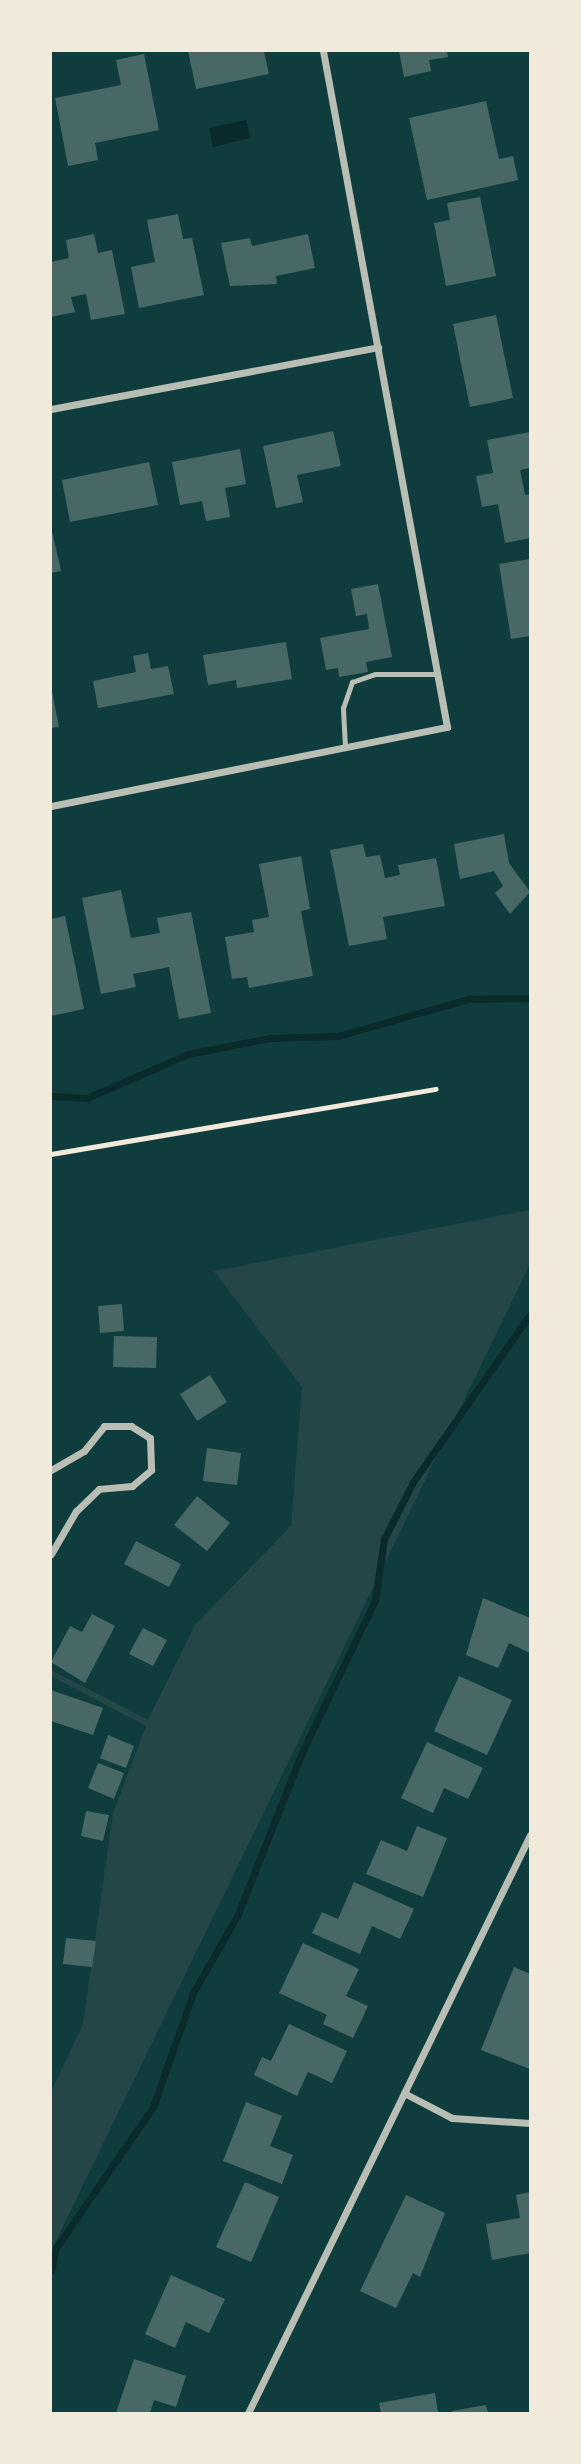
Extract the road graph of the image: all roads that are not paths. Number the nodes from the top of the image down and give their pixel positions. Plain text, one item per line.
1 (323, 51) edge
2 (378, 347) junction
3 (51, 409) edge
4 (437, 674) junction
5 (345, 747) junction
6 (51, 806) edge
7 (51, 1470) edge
8 (51, 1554) edge
9 (530, 1835) edge
10 (404, 2093) junction
11 (530, 2123) edge
12 (248, 2413) edge

1 - 2 street
2 - 3 street
2 - 4 street
4 - 5 lane
4 - 5 street
5 - 6 street
7 - 8 street
9 - 10 street
10 - 11 street
10 - 12 street

